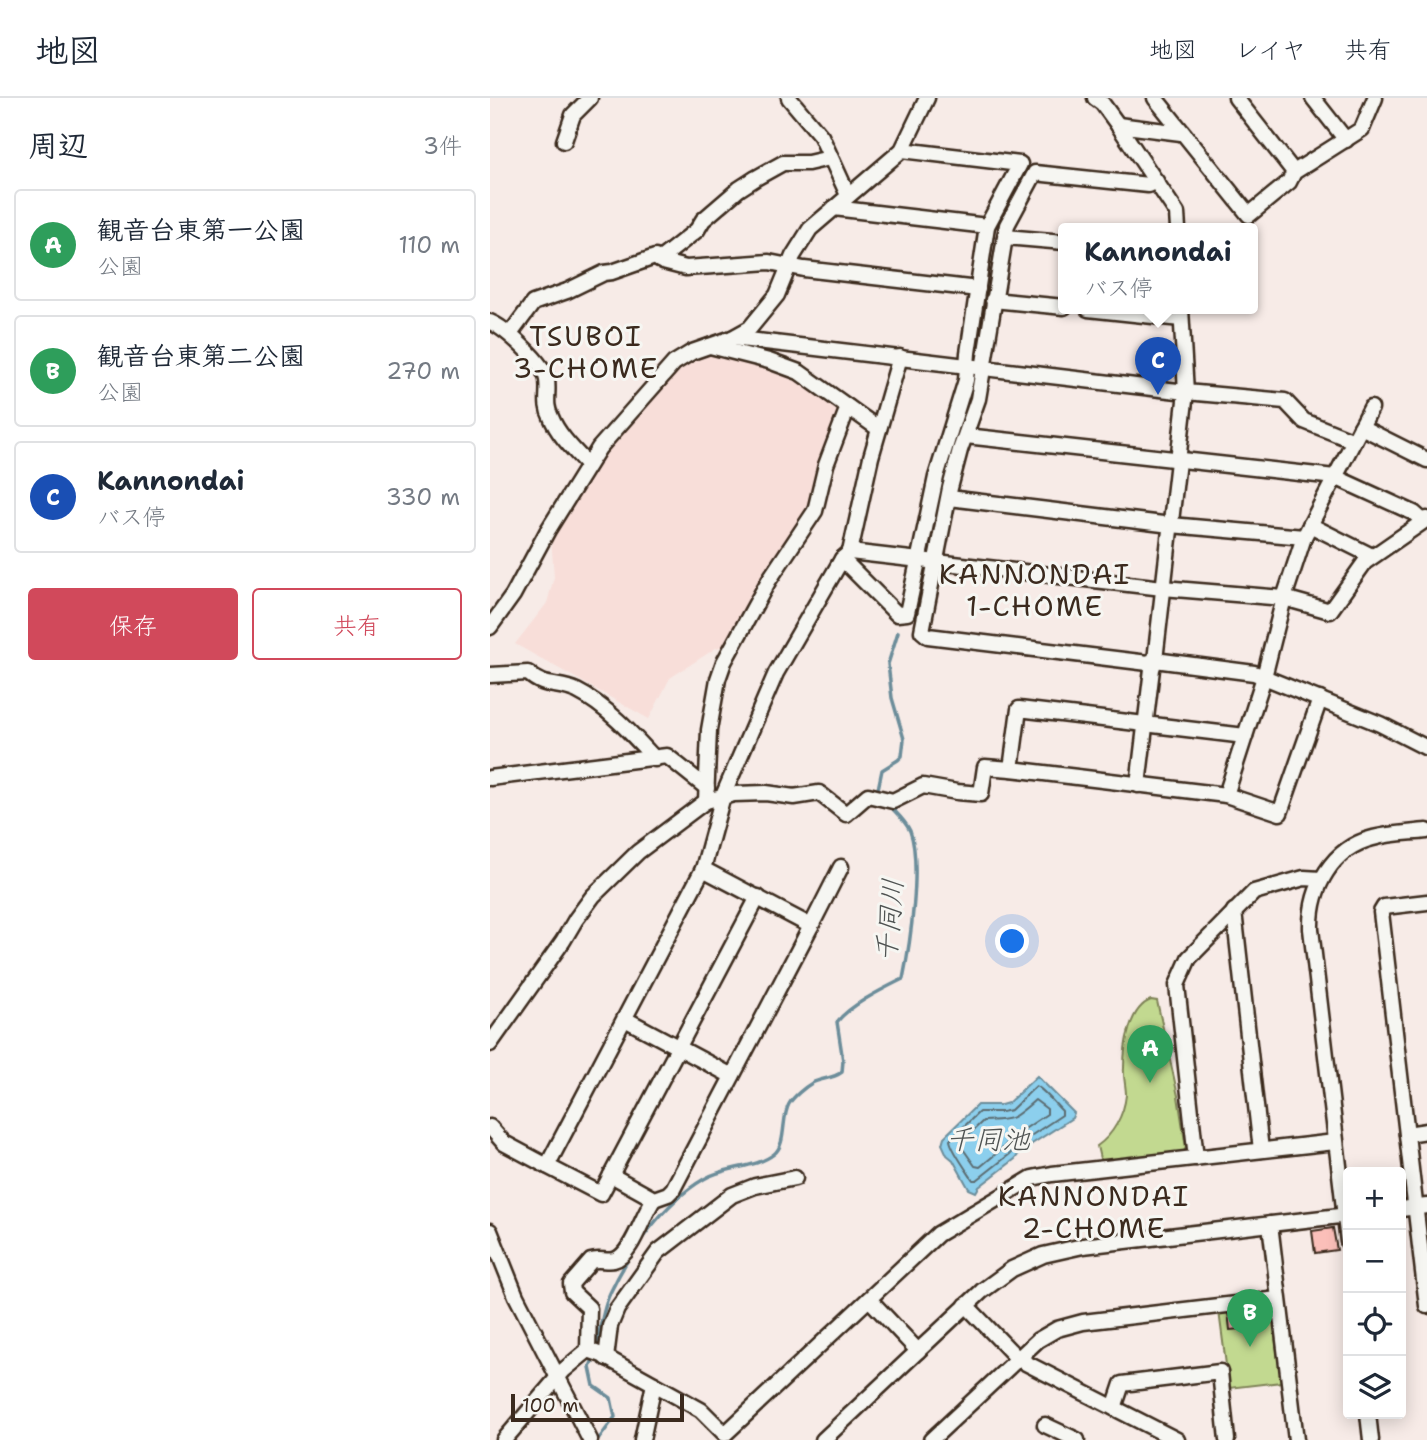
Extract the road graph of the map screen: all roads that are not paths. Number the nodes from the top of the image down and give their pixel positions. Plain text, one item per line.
1 (590, 98) edge
2 (789, 98) edge
3 (928, 98) edge
4 (1095, 98) edge
5 (1155, 98) edge
6 (1236, 98) edge
7 (1313, 98) edge
8 (1375, 98) edge
9 (1118, 125) junction
10 (1181, 133) junction
11 (564, 141) dead end
12 (1346, 141) junction
13 (902, 150) junction
14 (830, 158) junction
15 (1294, 172) junction
16 (1156, 181) junction
17 (848, 195) junction
18 (834, 208) junction
19 (1178, 223) edge
20 (986, 226) junction
21 (1004, 237) junction
22 (1058, 242) edge
23 (659, 260) junction
24 (790, 265) junction
25 (978, 289) junction
26 (993, 300) junction
27 (1058, 306) edge
28 (1181, 314) edge
29 (490, 321) edge
30 (510, 334) junction
31 (732, 338) junction
32 (708, 346) junction
33 (900, 357) junction
34 (968, 366) junction
35 (983, 367) junction
36 (1186, 392) junction
37 (848, 407) junction
38 (1371, 408) dead end
39 (1361, 427) junction
40 (879, 429) junction
41 (966, 436) junction
42 (1354, 441) junction
43 (1427, 460) edge
44 (1179, 461) junction
45 (588, 465) junction
46 (1335, 477) junction
47 (948, 498) junction
48 (1425, 520) edge
49 (1171, 525) junction
50 (1307, 531) junction
51 (846, 555) junction
52 (1372, 556) junction
53 (918, 559) junction
54 (935, 561) junction
55 (1163, 588) junction
56 (1284, 598) junction
57 (491, 625) edge
58 (1155, 660) junction
59 (490, 675) edge
60 (1264, 677) junction
61 (1320, 699) junction
62 (1145, 725) junction
63 (1245, 736) junction
64 (1427, 748) edge
65 (655, 759) junction
66 (1011, 769) junction
67 (490, 778) edge
68 (1138, 785) junction
69 (707, 795) junction
70 (1226, 795) junction
71 (723, 796) junction
72 (1427, 831) edge
73 (841, 867) dead end
74 (703, 869) junction
75 (1321, 879) junction
76 (758, 897) junction
77 (1427, 902) edge
78 (1234, 911) junction
79 (811, 926) junction
80 (625, 1018) junction
81 (490, 1044) edge
82 (678, 1048) junction
83 (732, 1076) junction
84 (490, 1127) edge
85 (1427, 1131) edge
86 (1407, 1134) junction
87 (1335, 1142) junction
88 (1261, 1150) junction
89 (1196, 1158) junction
90 (547, 1166) junction
91 (611, 1175) junction
92 (795, 1178) dead end
93 (1343, 1191) edge
94 (654, 1199) junction
95 (1414, 1208) edge
96 (1343, 1215) edge
97 (1270, 1224) junction
98 (490, 1231) edge
99 (1425, 1275) edge
100 (869, 1299) junction
101 (1278, 1299) junction
102 (966, 1305) junction
103 (1427, 1306) edge
104 (918, 1351) junction
105 (597, 1353) junction
106 (1018, 1359) junction
107 (558, 1377) junction
108 (654, 1384) junction
109 (1114, 1408) junction
110 (1369, 1419) edge
111 (1045, 1425) dead end
112 (504, 1440) edge
113 (590, 1440) edge
114 (642, 1440) edge
115 (823, 1440) edge
116 (931, 1440) edge
117 (1077, 1440) edge
118 (1177, 1440) edge
119 (1227, 1440) edge
120 (1296, 1440) edge
121 (1371, 1440) edge

1 - 11 street
2 - 14 street
3 - 13 street
4 - 9 street
5 - 10 street
6 - 15 street
7 - 12 street
8 - 12 street
9 - 10 street
9 - 16 street
10 - 15 street
12 - 15 street
13 - 17 street
13 - 20 street
14 - 17 street
14 - 23 street
16 - 19 street
16 - 21 street
17 - 18 street
18 - 20 street
18 - 24 street
20 - 25 street
21 - 22 street
21 - 26 street
23 - 24 street
23 - 30 street
24 - 25 street
24 - 31 street
25 - 34 street
26 - 27 street
26 - 35 street
28 - 36 street
29 - 30 street
30 - 45 street
31 - 32 street
31 - 33 street
32 - 37 street
32 - 45 street
33 - 34 street
33 - 40 street
34 - 35 street
34 - 53 street
35 - 36 street
35 - 41 street
36 - 42 street
36 - 44 street
37 - 40 street
37 - 69 street
38 - 39 street
39 - 42 street
39 - 43 street
40 - 51 street
41 - 44 street
41 - 47 street
42 - 46 street
44 - 46 street
44 - 49 street
45 - 57 street
46 - 48 street
46 - 50 street
47 - 49 street
47 - 54 street
48 - 52 street
49 - 50 street
49 - 55 street
50 - 52 street
50 - 56 street
51 - 53 street
51 - 53 street
51 - 71 street
52 - 56 street
53 - 54 street
54 - 55 street
54 - 58 street
55 - 56 street
55 - 58 street
56 - 60 street
58 - 60 street
58 - 62 street
59 - 65 street
60 - 61 street
60 - 63 street
61 - 64 street
61 - 70 street
62 - 63 street
62 - 66 street
62 - 68 street
63 - 70 street
65 - 67 street
65 - 69 street
66 - 68 street
66 - 71 street
68 - 70 street
69 - 71 street
69 - 81 street
71 - 74 street
72 - 75 street
73 - 79 street
74 - 76 street
74 - 80 street
75 - 78 street
75 - 87 street
76 - 79 street
76 - 82 street
77 - 86 street
78 - 88 street
78 - 89 street
79 - 83 street
80 - 82 street
80 - 90 street
82 - 83 street
82 - 91 street
83 - 94 street
84 - 90 street
85 - 86 street
86 - 95 street
87 - 88 street
87 - 93 street
88 - 89 street
89 - 100 street
90 - 91 street
91 - 94 street
92 - 105 street
94 - 105 street
95 - 99 street
96 - 97 street
97 - 101 street
97 - 102 street
98 - 107 street
99 - 103 street
100 - 104 street
100 - 108 street
101 - 106 street
101 - 120 street
102 - 104 street
102 - 106 street
104 - 115 street
105 - 107 street
105 - 108 street
106 - 109 street
106 - 116 street
107 - 112 street
107 - 113 street
108 - 114 street
109 - 118 street
109 - 119 street
110 - 121 street
111 - 117 street

